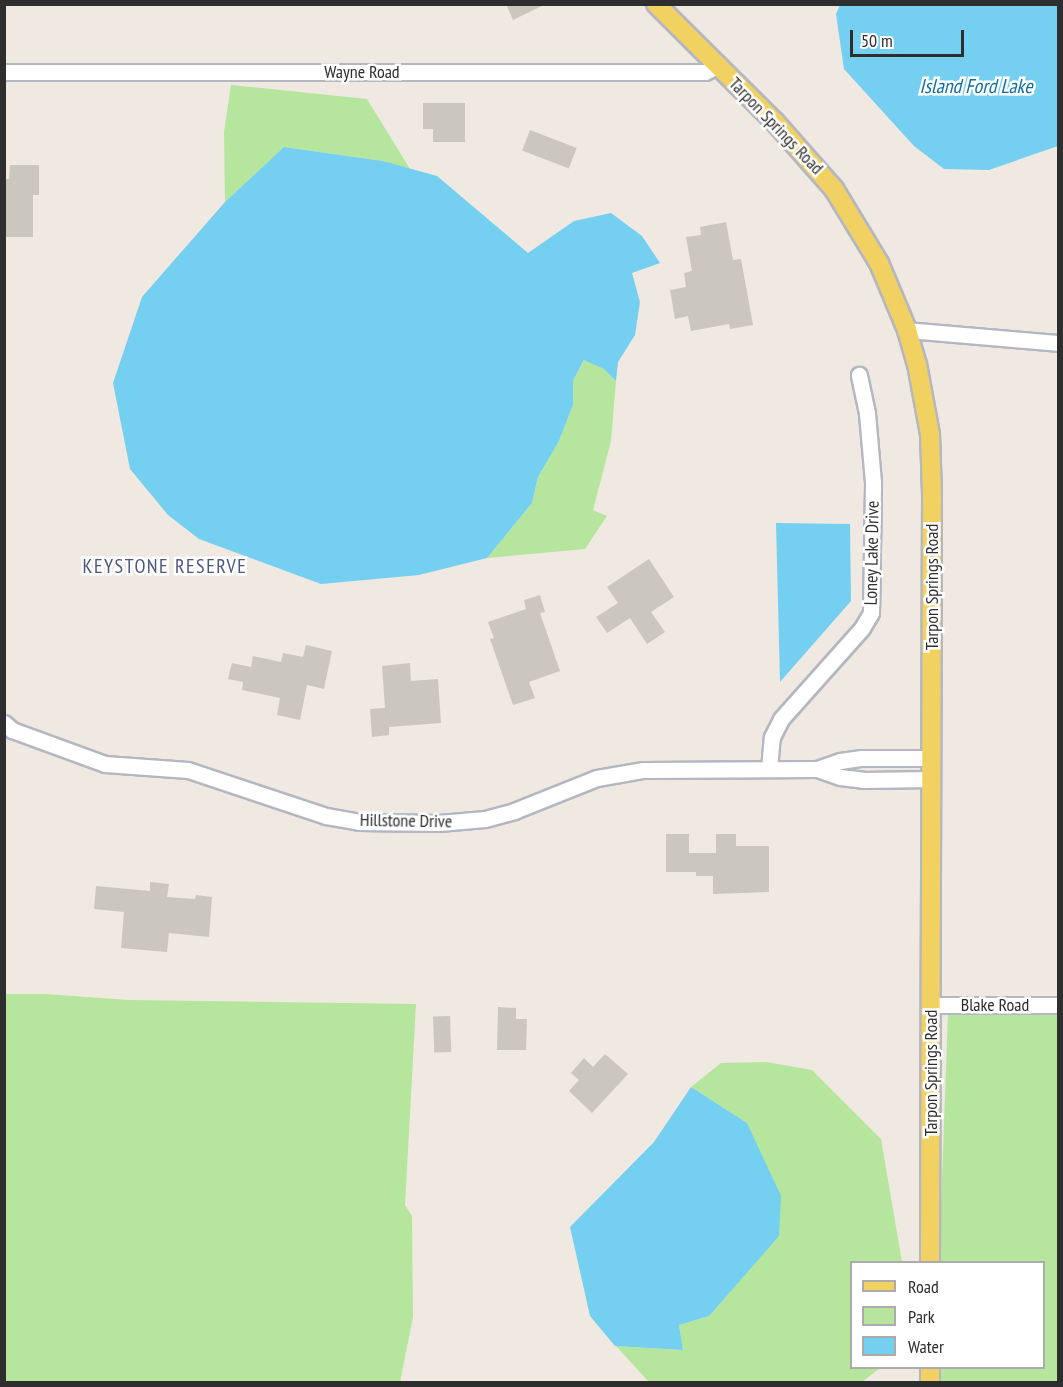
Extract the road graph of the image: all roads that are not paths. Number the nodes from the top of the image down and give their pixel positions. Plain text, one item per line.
1 (656, 4) edge
2 (717, 66) junction
3 (4, 72) edge
4 (907, 330) junction
5 (1059, 343) edge
6 (859, 375) dead end
7 (4, 723) edge
8 (862, 758) junction
9 (932, 758) junction
10 (769, 769) junction
11 (817, 769) junction
12 (932, 779) junction
13 (863, 780) junction
14 (931, 1005) junction
15 (1059, 1005) edge
16 (930, 1261) edge

1 - 2 main road, Tarpon Springs Road
2 - 3 street, Wayne Road
2 - 4 main road, Tarpon Springs Road
4 - 5 street
4 - 9 main road, Tarpon Springs Road
6 - 10 street, Loney Lake Drive
7 - 10 street, Hillstone Drive
8 - 9 street, Hillstone Drive
8 - 11 street, Hillstone Drive
8 - 13 street
9 - 12 main road, Tarpon Springs Road
10 - 11 street, Hillstone Drive
11 - 13 street, Hillstone Drive
12 - 13 street, Hillstone Drive
12 - 14 main road, Tarpon Springs Road
14 - 15 street, Blake Road
14 - 16 main road, Tarpon Springs Road

